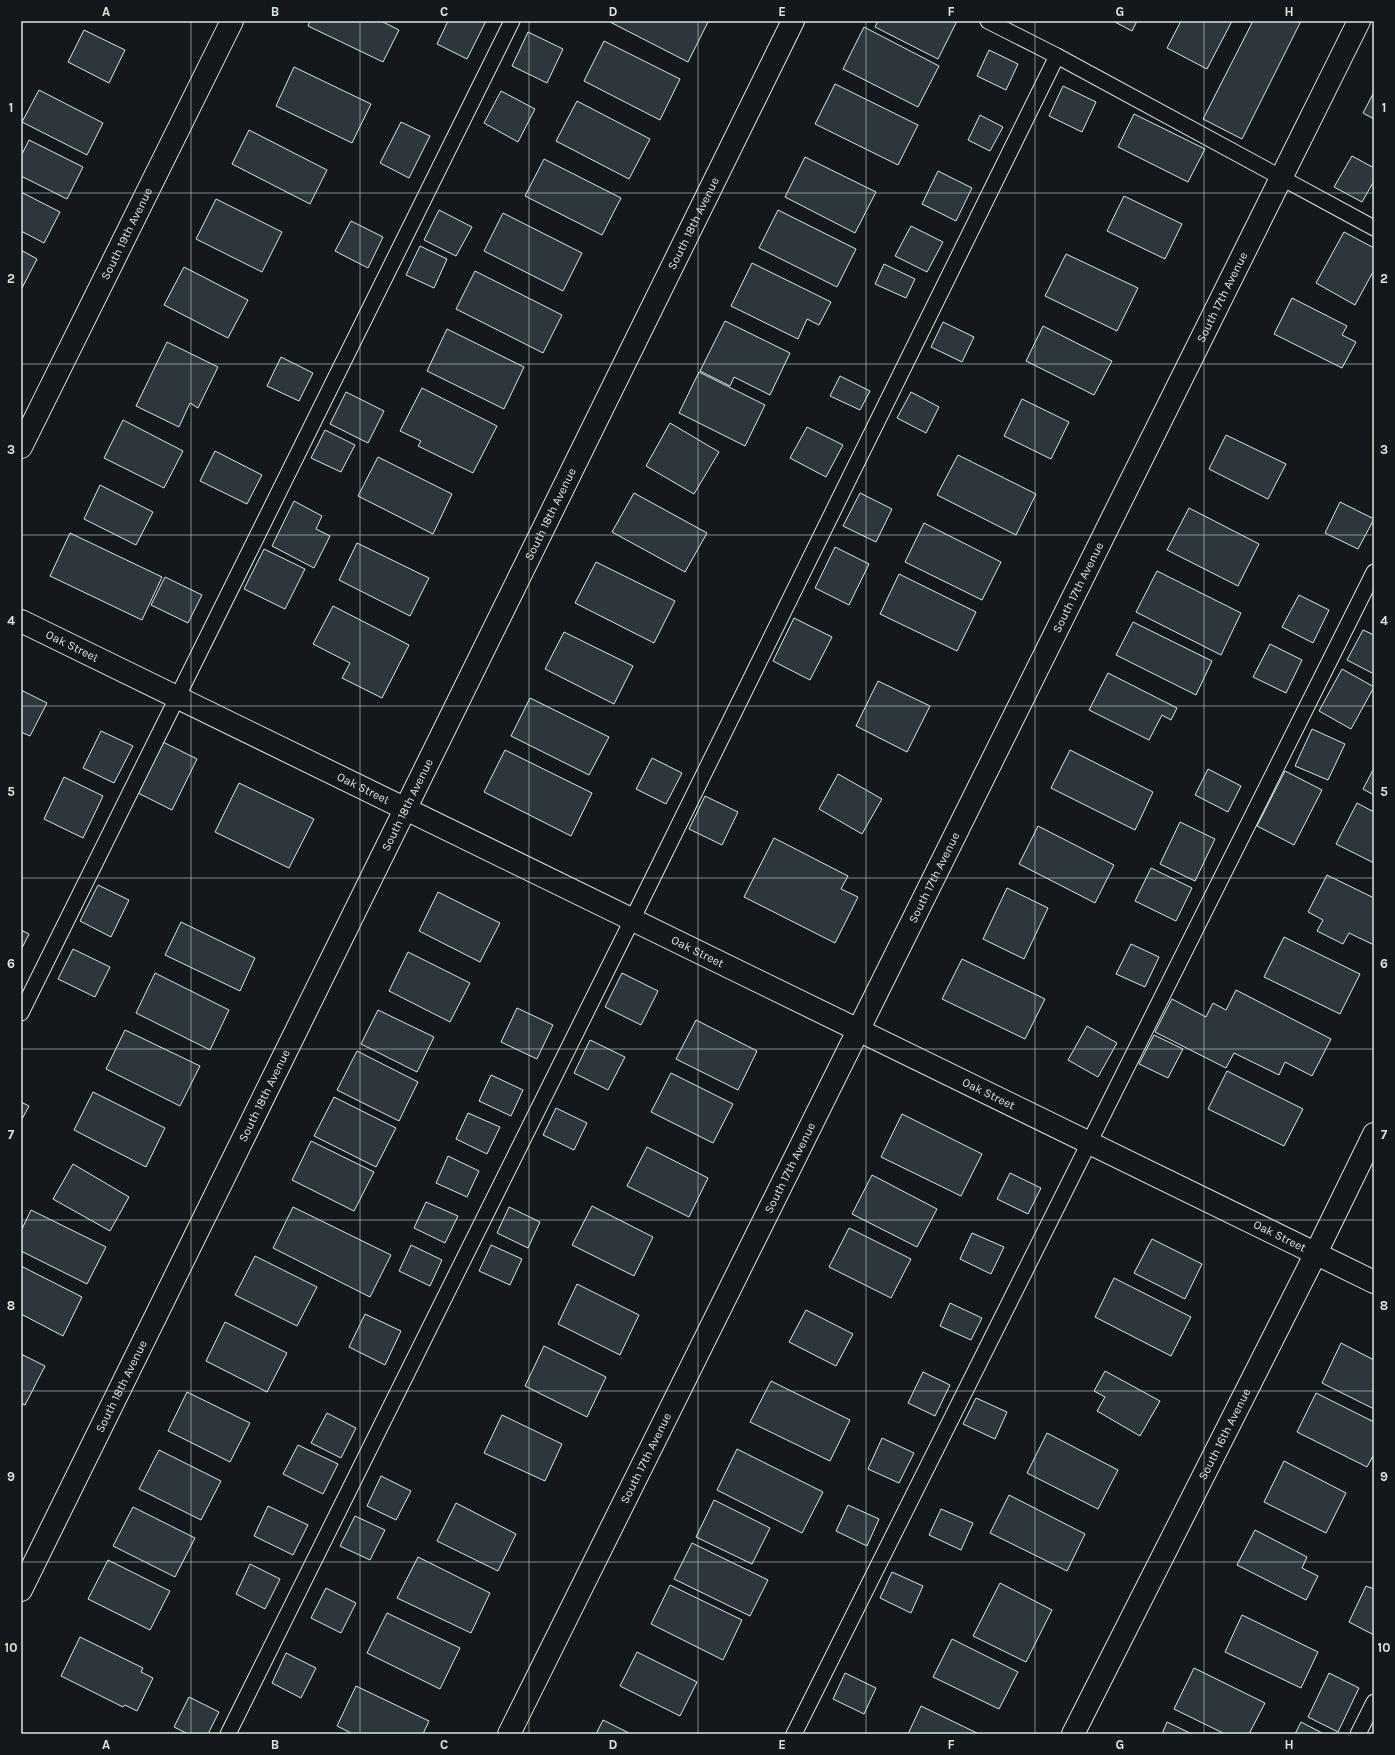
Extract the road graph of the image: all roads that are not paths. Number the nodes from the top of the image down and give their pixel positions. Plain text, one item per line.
1 (232, 21) edge
2 (512, 21) edge
3 (793, 21) edge
4 (988, 21) edge
5 (1359, 21) edge
6 (1057, 56) junction
7 (1281, 178) junction
8 (1374, 228) edge
9 (21, 447) edge
10 (1374, 572) edge
11 (21, 622) edge
12 (177, 698) junction
13 (405, 809) junction
14 (632, 920) junction
15 (21, 1013) edge
16 (858, 1030) junction
17 (1374, 1134) edge
18 (1088, 1142) junction
19 (1316, 1253) junction
20 (1374, 1282) edge
21 (21, 1590) edge
22 (1374, 1702) edge
23 (228, 1734) edge
24 (509, 1734) edge
25 (794, 1734) edge
26 (1073, 1734) edge
27 (1358, 1734) edge

1 - 9 street, South 19th Avenue
2 - 12 lane
3 - 13 street, South 18th Avenue
4 - 6 lane
5 - 7 street, South 17th Avenue
6 - 7 lane
6 - 14 lane
7 - 8 lane
7 - 16 street, South 17th Avenue
10 - 18 lane
11 - 12 street, Oak Street
12 - 13 street, Oak Street
12 - 15 lane
13 - 14 street, Oak Street
13 - 21 street, South 18th Avenue
14 - 16 street, Oak Street
14 - 23 lane
16 - 18 street, Oak Street
16 - 24 street, South 17th Avenue
17 - 19 street, South 16th Avenue
18 - 19 street, Oak Street
18 - 25 lane
19 - 20 street, Oak Street
19 - 26 street, South 16th Avenue
22 - 27 lane

